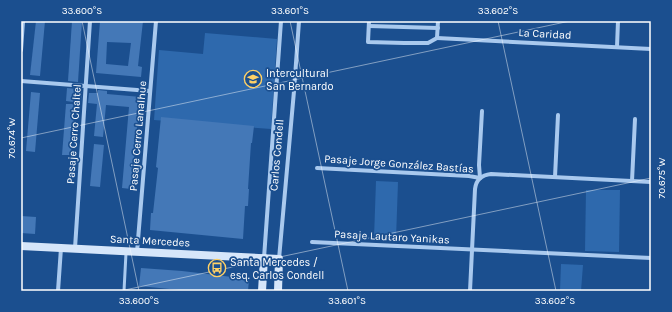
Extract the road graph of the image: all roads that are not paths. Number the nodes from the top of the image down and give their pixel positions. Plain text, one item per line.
1 (23, 21) edge
2 (90, 21) edge
3 (156, 21) edge
4 (281, 21) edge
5 (299, 21) edge
6 (369, 21) edge
7 (438, 21) edge
8 (618, 21) edge
9 (369, 26) junction
10 (438, 28) junction
11 (437, 38) junction
12 (617, 47) junction
13 (651, 49) edge
14 (21, 50) edge
15 (21, 81) edge
16 (86, 86) junction
17 (150, 91) junction
18 (482, 111) dead end
19 (558, 115) dead end
20 (634, 118) dead end
21 (317, 168) dead end
22 (555, 177) junction
23 (480, 178) junction
24 (632, 181) junction
25 (651, 182) edge
26 (312, 242) dead end
27 (21, 246) edge
28 (61, 248) junction
29 (75, 248) junction
30 (472, 250) junction
31 (126, 251) junction
32 (137, 252) junction
33 (264, 258) junction
34 (651, 258) edge
35 (279, 259) junction
36 (58, 291) edge
37 (124, 291) edge
38 (262, 291) edge
39 (278, 291) edge
40 (470, 291) edge

1 - 14 street
2 - 16 street, Pasaje Cerro Chaltel
3 - 17 street, Pasaje Cerro Lanalhue
4 - 33 street, Carlos Condell
5 - 35 street, Carlos Condell
6 - 9 street
7 - 10 street
8 - 12 street
9 - 10 street
9 - 11 street, La Caridad
10 - 11 street
11 - 12 street, La Caridad
12 - 13 street, La Caridad
15 - 16 street
16 - 17 street
16 - 29 street, Pasaje Cerro Chaltel
17 - 32 street, Pasaje Cerro Lanalhue
18 - 23 street
19 - 22 street
20 - 24 street
21 - 23 street, Pasaje Jorge González Bastías
22 - 23 street, Pasaje Jorge González Bastías
22 - 24 street, Pasaje Jorge González Bastías
23 - 30 street
24 - 25 street, Pasaje Jorge González Bastías
26 - 30 street, Pasaje Lautaro Yanikas
27 - 28 street, Santa Mercedes
28 - 29 street, Santa Mercedes
28 - 36 street
29 - 31 street, Santa Mercedes
30 - 34 street, Pasaje Lautaro Yanikas
30 - 40 street
31 - 32 street, Santa Mercedes
31 - 37 lane
32 - 33 street, Santa Mercedes
33 - 35 street, Santa Mercedes
33 - 38 street, Carlos Condell
35 - 39 street, Carlos Condell

